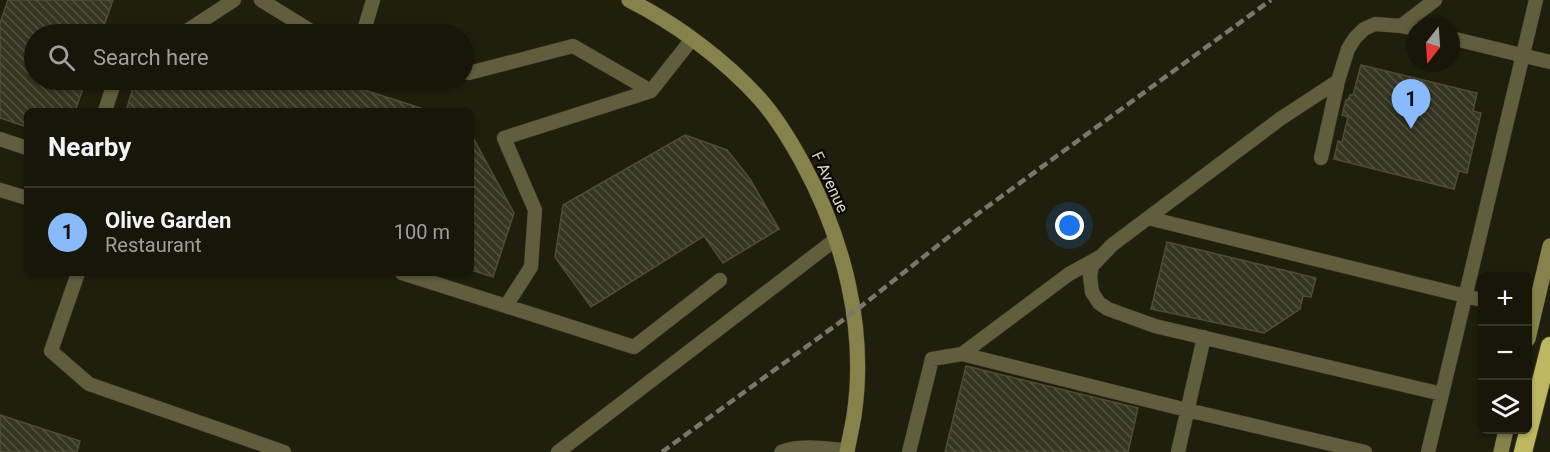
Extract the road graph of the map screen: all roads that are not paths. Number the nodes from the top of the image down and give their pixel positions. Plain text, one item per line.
1 (234, 0) edge
2 (261, 0) edge
3 (374, 0) edge
4 (629, 0) edge
5 (1435, 0) edge
6 (1536, 0) edge
7 (197, 24) edge
8 (300, 24) edge
9 (366, 24) edge
10 (1401, 26) junction
11 (1406, 27) edge
12 (692, 39) junction
13 (1460, 40) edge
14 (1523, 56) junction
15 (1550, 62) edge
16 (474, 72) edge
17 (1338, 81) junction
18 (111, 90) edge
19 (651, 91) junction
20 (106, 108) edge
21 (0, 139) edge
22 (24, 147) edge
23 (1321, 158) dead end
24 (0, 190) edge
25 (24, 197) edge
26 (1148, 218) junction
27 (836, 238) junction
28 (1550, 246) edge
29 (1100, 256) junction
30 (77, 276) edge
31 (411, 276) edge
32 (720, 280) dead end
33 (1465, 296) junction
34 (1478, 299) edge
35 (506, 306) junction
36 (1532, 309) edge
37 (1204, 337) junction
38 (1550, 346) edge
39 (962, 354) junction
40 (1442, 394) junction
41 (1187, 410) junction
42 (1505, 434) edge
43 (284, 452) edge
44 (558, 452) edge
45 (782, 452) edge
46 (847, 452) edge
47 (909, 452) edge
48 (1178, 452) edge
49 (1365, 452) edge
50 (1428, 452) edge
51 (1501, 452) edge
52 (1523, 452) edge

1 - 7 lane
2 - 8 lane
3 - 9 lane
4 - 12 street, F Avenue
5 - 10 lane
6 - 14 lane
10 - 11 lane
10 - 17 lane
12 - 19 lane
12 - 27 street, F Avenue
13 - 14 lane
14 - 15 lane
14 - 33 lane
16 - 19 lane
17 - 23 lane
17 - 26 lane
18 - 20 lane
19 - 35 lane
21 - 22 lane
24 - 25 lane
26 - 29 lane
26 - 33 lane
27 - 44 lane
27 - 46 street, F Avenue
28 - 36 street
29 - 37 lane
29 - 39 lane
30 - 43 lane
31 - 35 lane
32 - 35 lane
33 - 34 lane
33 - 40 lane
37 - 40 lane
37 - 41 lane
38 - 52 highway
39 - 41 lane
39 - 47 lane
40 - 50 lane
41 - 48 lane
41 - 49 lane
42 - 51 street
45 - 46 street

